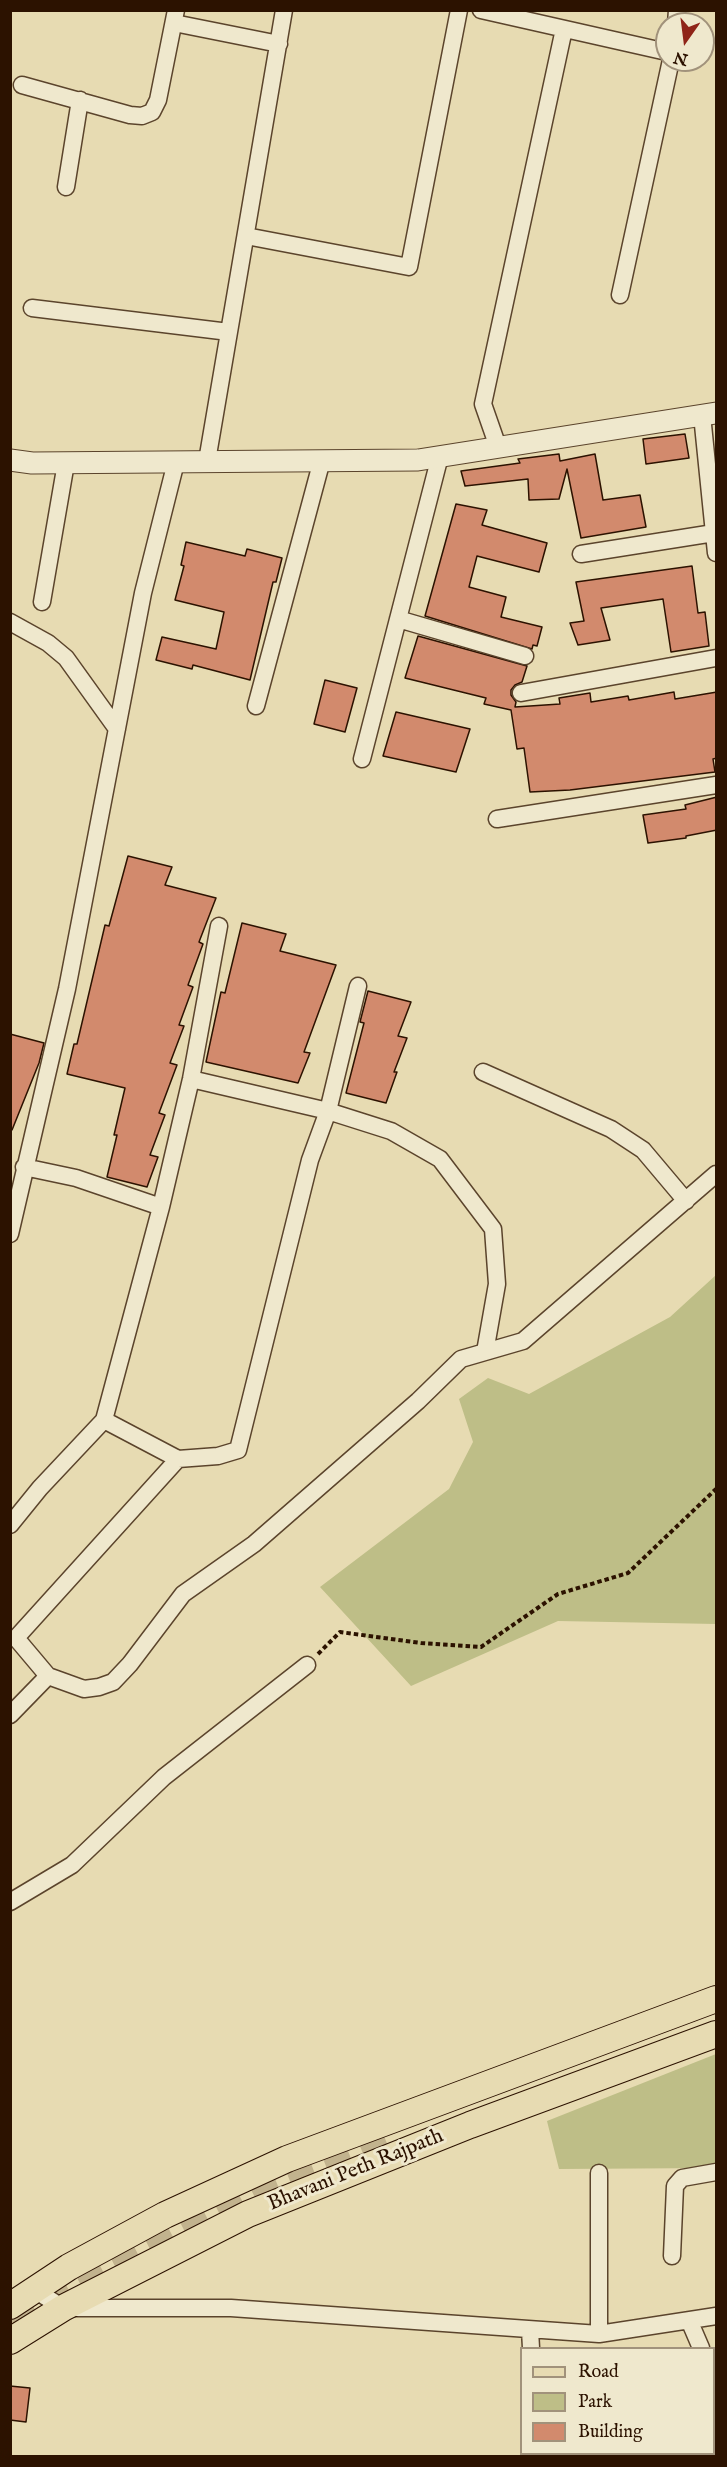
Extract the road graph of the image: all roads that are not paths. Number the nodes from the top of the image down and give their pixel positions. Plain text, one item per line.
1 (284, 10) edge
2 (459, 10) edge
3 (481, 10) edge
4 (175, 17) edge
5 (564, 29) junction
6 (279, 44) junction
7 (655, 49) edge
8 (668, 72) edge
9 (22, 85) dead end
10 (80, 100) junction
11 (66, 187) dead end
12 (246, 236) junction
13 (620, 295) dead end
14 (32, 308) dead end
15 (229, 332) junction
16 (709, 414) edge
17 (498, 447) junction
18 (440, 456) junction
19 (10, 460) edge
20 (322, 460) junction
21 (207, 461) junction
22 (176, 462) junction
23 (66, 463) junction
24 (714, 533) junction
25 (717, 553) edge
26 (581, 554) dead end
27 (42, 602) dead end
28 (398, 619) junction
29 (10, 622) edge
30 (525, 656) dead end
31 (717, 658) edge
32 (521, 693) dead end
33 (256, 706) dead end
34 (117, 729) junction
35 (362, 759) dead end
36 (717, 785) edge
37 (497, 819) dead end
38 (219, 926) dead end
39 (358, 987) dead end
40 (483, 1072) dead end
41 (191, 1079) junction
42 (328, 1111) junction
43 (24, 1167) junction
44 (717, 1174) edge
45 (686, 1201) junction
46 (161, 1206) junction
47 (10, 1234) edge
48 (485, 1352) junction
49 (104, 1420) junction
50 (178, 1459) junction
51 (10, 1525) edge
52 (13, 1634) edge
53 (307, 1665) road end
54 (48, 1676) junction
55 (10, 1715) edge
56 (10, 1902) edge
57 (717, 1999) edge
58 (717, 2019) edge
59 (717, 2034) edge
60 (388, 2141) tunnel mouth
61 (717, 2172) edge
62 (599, 2173) dead end
63 (672, 2256) dead end
64 (35, 2290) junction
65 (10, 2306) edge
66 (63, 2308) junction
67 (717, 2316) edge
68 (689, 2320) junction
69 (530, 2330) junction
70 (599, 2334) junction
71 (10, 2341) edge
72 (531, 2347) edge
73 (700, 2347) edge

1 - 6 street
2 - 12 street
3 - 5 street
4 - 6 street
4 - 10 street
5 - 7 street
5 - 17 street
6 - 12 street
8 - 13 street
9 - 10 street
10 - 11 street
12 - 15 street
14 - 15 street
15 - 21 street
16 - 17 street
16 - 24 street
17 - 18 street
18 - 20 street
18 - 28 street
19 - 23 street
20 - 21 street
20 - 33 street
21 - 22 street
22 - 23 street
22 - 34 street
23 - 27 street
24 - 25 street
24 - 26 street
28 - 30 street
28 - 35 street
29 - 34 street
31 - 32 street
34 - 43 street
36 - 37 street
38 - 41 street
39 - 42 street
40 - 45 street
41 - 42 street
41 - 46 street
42 - 48 street
42 - 50 street
43 - 46 street
43 - 47 street
44 - 45 street
45 - 48 street
46 - 49 street
48 - 54 street
49 - 50 street
49 - 51 street
50 - 52 street
52 - 54 street
53 - 56 street
54 - 55 street
57 - 64 main road
58 - 60 main road
59 - 66 main road, Bhavani Peth Rajpath
61 - 63 street
62 - 70 street
64 - 65 main road
64 - 66 street
66 - 69 street
66 - 71 main road, Bhavani Peth Rajpath
67 - 68 street
68 - 70 street
68 - 73 street
69 - 70 street
69 - 72 street

